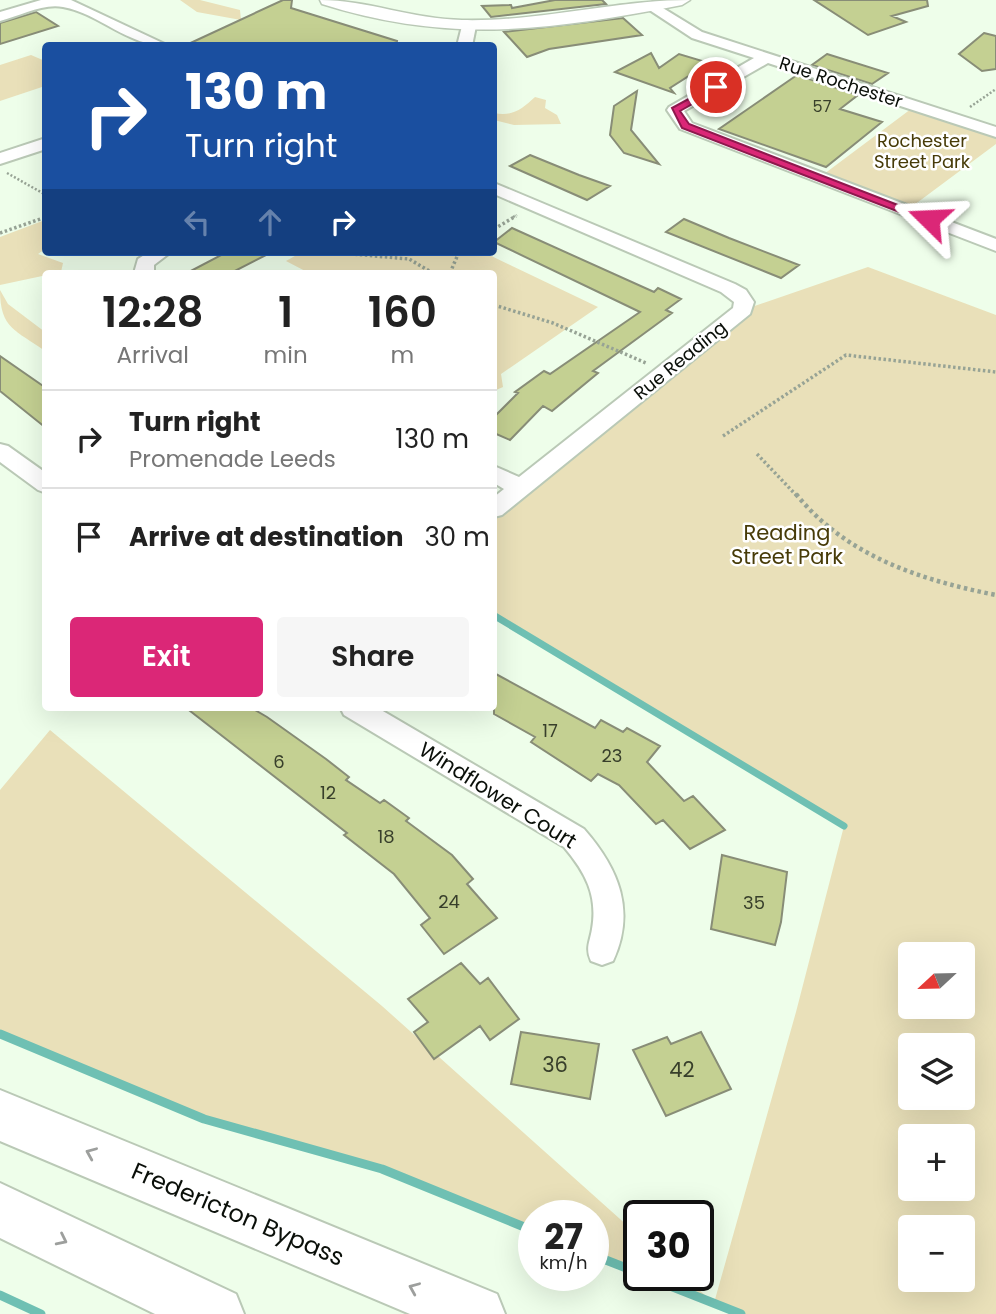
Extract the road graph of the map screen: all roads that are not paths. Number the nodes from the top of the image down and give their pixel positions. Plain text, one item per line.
1 (328, 0) edge
2 (682, 0) edge
3 (653, 6) junction
4 (0, 17) edge
5 (469, 26) junction
6 (154, 42) edge
7 (465, 42) edge
8 (766, 58) junction
9 (996, 132) edge
10 (42, 144) edge
11 (0, 159) edge
12 (497, 189) edge
13 (996, 245) edge
14 (156, 256) edge
15 (144, 270) edge
16 (0, 451) edge
17 (497, 476) edge
18 (42, 482) edge
19 (520, 488) junction
20 (497, 507) edge
21 (361, 711) edge
22 (602, 951) dead end
23 (0, 1115) edge
24 (0, 1210) edge
25 (216, 1314) edge
26 (477, 1314) edge

1 - 5 street
2 - 3 street
3 - 5 street
3 - 8 street, Rue Rochester
4 - 6 street
5 - 7 street
8 - 9 street, Rue Rochester
8 - 13 street
10 - 11 street
12 - 19 street, Rue Reading
14 - 15 street
16 - 18 street
17 - 19 street
19 - 20 street, Rue Reading
21 - 22 street, Windflower Court
26 -> 23 highway, Fredericton Bypass
24 -> 25 highway

